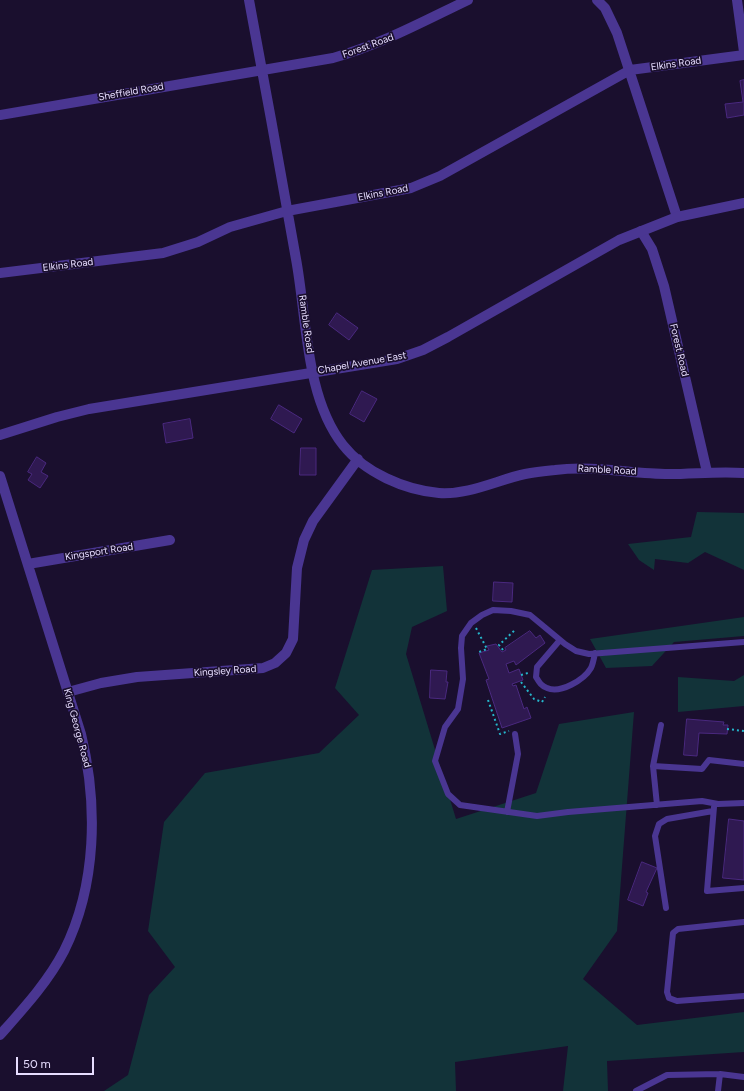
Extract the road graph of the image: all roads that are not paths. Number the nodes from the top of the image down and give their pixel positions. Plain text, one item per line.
1 (249, 0) edge
2 (468, 0) edge
3 (597, 0) edge
4 (737, 0) edge
5 (744, 53) edge
6 (630, 70) junction
7 (262, 71) junction
8 (0, 115) edge
9 (744, 202) edge
10 (287, 211) junction
11 (677, 217) junction
12 (642, 231) junction
13 (0, 273) edge
14 (313, 372) junction
15 (0, 435) edge
16 (358, 459) junction
17 (707, 472) junction
18 (744, 473) edge
19 (0, 476) edge
20 (170, 540) dead end
21 (28, 564) junction
22 (560, 640) junction
23 (744, 642) edge
24 (595, 653) junction
25 (68, 692) junction
26 (661, 725) dead end
27 (514, 732) road end
28 (744, 764) edge
29 (653, 766) junction
30 (714, 803) junction
31 (744, 803) edge
32 (657, 805) junction
33 (713, 811) junction
34 (507, 812) junction
35 (744, 888) edge
36 (666, 908) dead end
37 (744, 922) edge
38 (744, 996) edge
39 (0, 1035) edge
40 (720, 1074) junction
41 (744, 1077) edge
42 (636, 1091) edge
43 (718, 1091) edge

1 - 7 street, Ramble Road
2 - 7 street, Forest Road
3 - 6 street
4 - 5 street
5 - 6 street, Elkins Road
6 - 10 street, Elkins Road
6 - 11 street
7 - 8 street, Sheffield Road
7 - 10 street, Ramble Road
9 - 11 street, Chapel Avenue East
10 - 13 street, Elkins Road
10 - 14 street, Ramble Road
11 - 12 street, Chapel Avenue East
12 - 14 street, Chapel Avenue East
12 - 17 street, Forest Road
14 - 15 street, Chapel Avenue East
14 - 16 street, Ramble Road
16 - 17 street, Ramble Road
16 - 25 street, Kingsley Road
17 - 18 street, Ramble Road
19 - 21 street, King George Road
20 - 21 street, Kingsport Road
21 - 25 street, King George Road
22 - 24 lane
22 - 24 lane
22 - 34 lane
23 - 24 lane
25 - 39 street, King George Road
26 - 29 lane
27 - 34 lane
28 - 29 lane
29 - 32 lane
30 - 31 lane
30 - 32 lane
30 - 33 lane
32 - 34 lane
33 - 35 lane
33 - 36 lane
37 - 38 lane
40 - 41 lane
40 - 42 lane
40 - 43 lane

